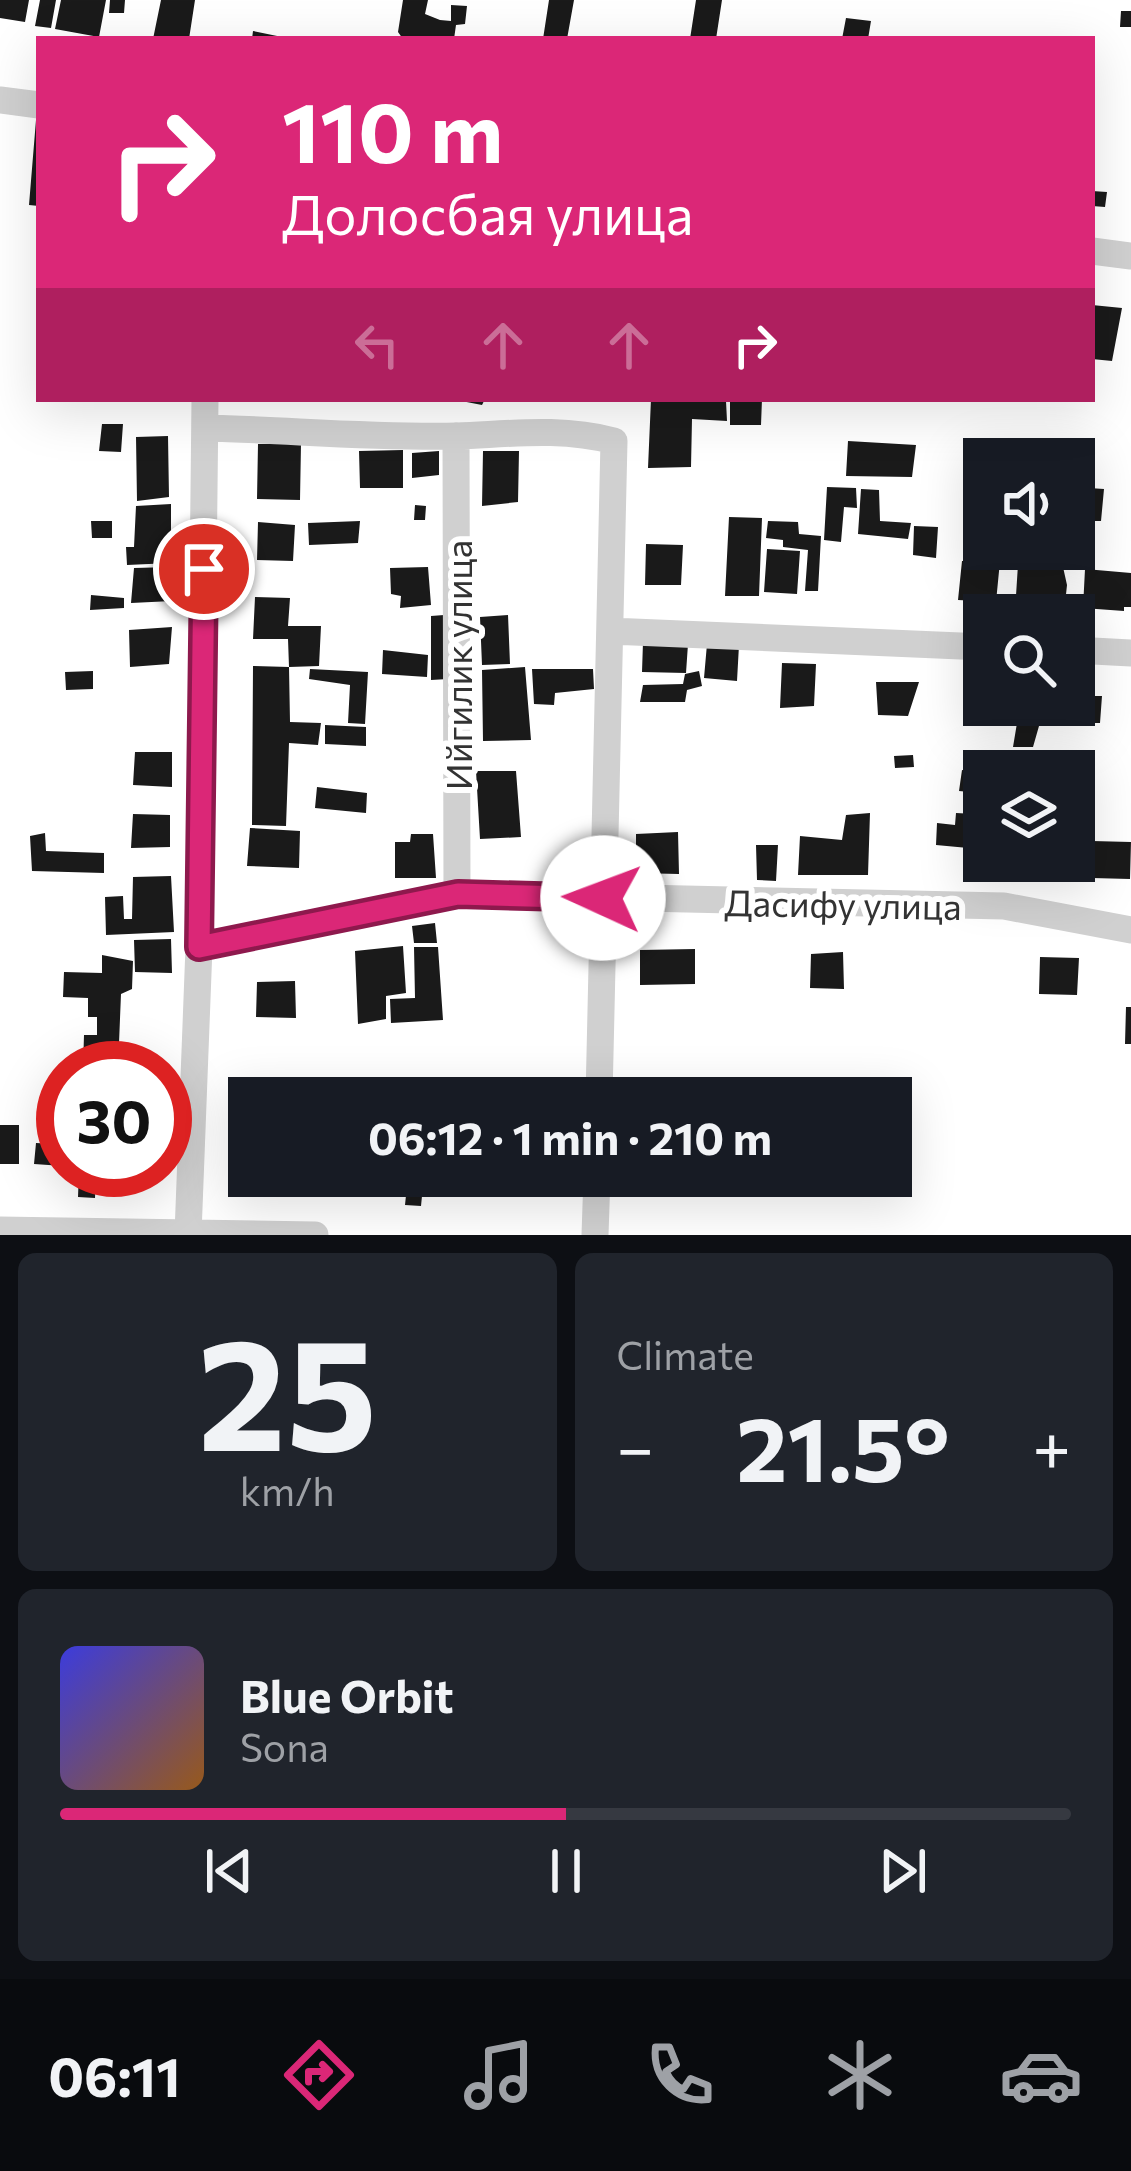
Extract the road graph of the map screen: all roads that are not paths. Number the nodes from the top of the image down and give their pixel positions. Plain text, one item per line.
1 (0, 100) edge
2 (36, 105) edge
3 (1095, 250) edge
4 (1131, 256) edge
5 (205, 402) edge
6 (206, 428) junction
7 (456, 436) junction
8 (610, 631) junction
9 (963, 646) edge
10 (1095, 651) edge
11 (1131, 653) edge
12 (458, 894) junction
13 (603, 898) junction
14 (1131, 930) edge
15 (199, 947) junction
16 (599, 1077) edge
17 (597, 1197) edge
18 (0, 1230) edge
19 (188, 1234) edge
20 (315, 1235) edge
21 (596, 1235) edge

1 - 2 street
3 - 4 street
5 - 6 street
6 - 7 street
6 - 15 street
7 - 8 street
7 - 12 street, Ийгилик улица
8 - 9 street
8 - 13 street
10 - 11 street
12 - 13 street, Дасифу улица
12 - 15 street, Дасифу улица
13 - 14 street, Дасифу улица
13 - 16 street
15 - 19 street
17 - 21 street
18 - 19 street
19 - 20 street

